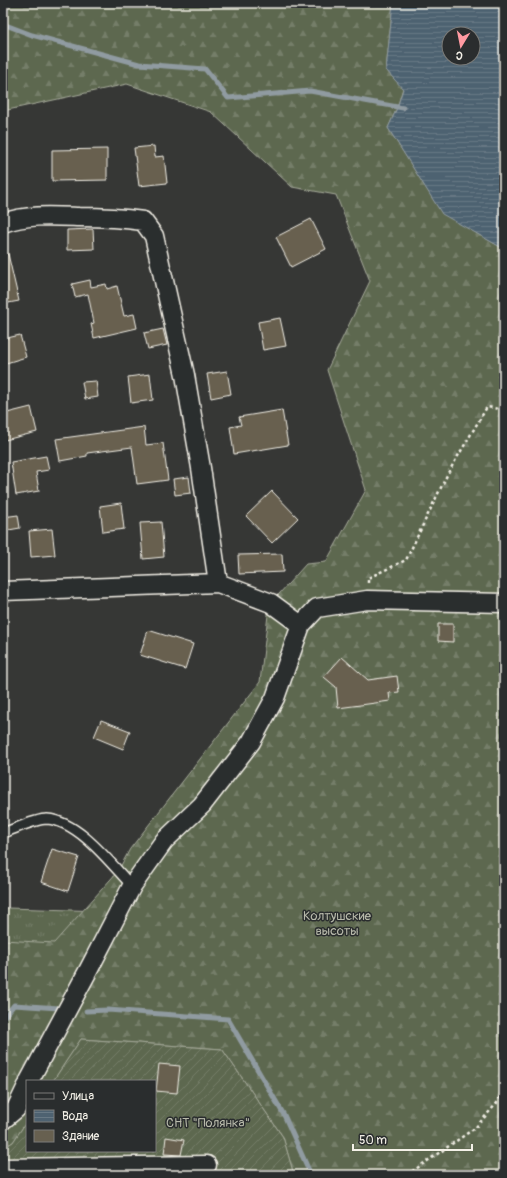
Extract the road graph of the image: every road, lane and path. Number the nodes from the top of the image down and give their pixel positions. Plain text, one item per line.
1 (3, 223) edge
2 (504, 410) edge
3 (218, 583) junction
4 (3, 591) edge
5 (368, 600) junction
6 (504, 603) edge
7 (302, 624) junction
8 (3, 833) edge
9 (132, 886) junction
10 (30, 1080) edge
11 (26, 1088) edge
12 (504, 1088) edge
13 (3, 1120) edge
14 (207, 1165) dead end
15 (3, 1168) edge
16 (407, 1175) edge

1 - 3 street
2 - 5 path
3 - 4 street
3 - 7 street
5 - 6 street
5 - 7 street
7 - 9 street
8 - 9 lane
9 - 10 street
11 - 13 street
12 - 16 path
14 - 15 street

